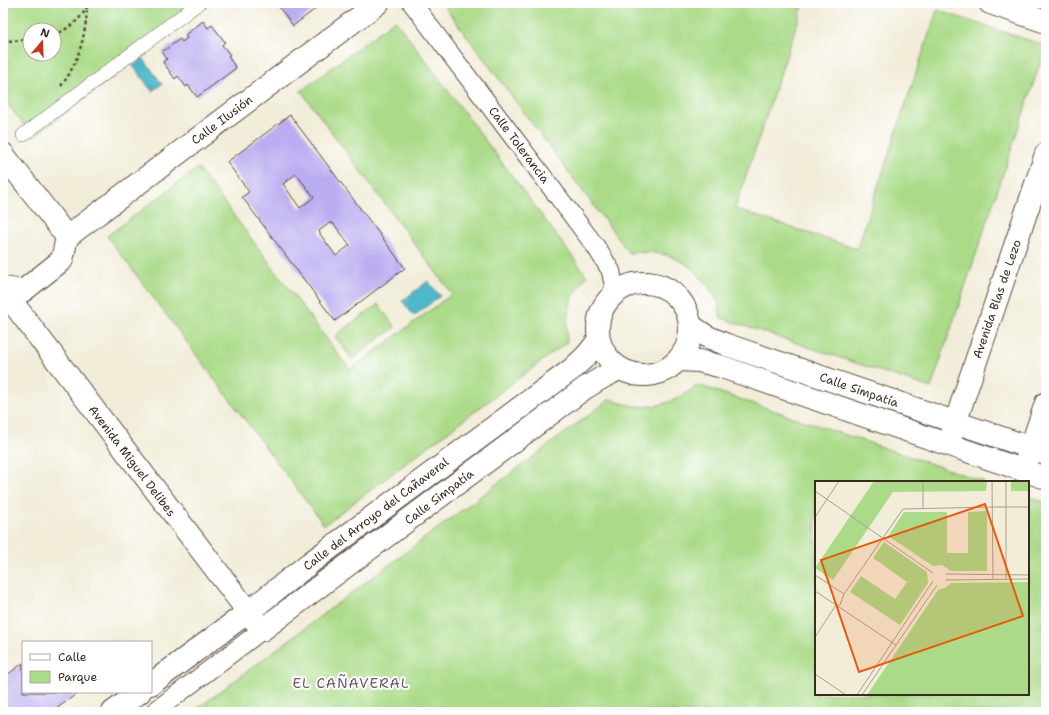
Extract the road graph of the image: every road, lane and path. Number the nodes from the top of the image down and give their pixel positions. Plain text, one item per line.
1 (89, 3) edge
2 (198, 3) edge
3 (378, 3) edge
4 (412, 3) edge
5 (990, 3) edge
6 (87, 8) junction
7 (1046, 22) edge
8 (62, 32) edge
9 (22, 40) edge
10 (3, 41) edge
11 (60, 87) dead end
12 (23, 136) dead end
13 (3, 154) edge
14 (1046, 154) edge
15 (67, 237) junction
16 (3, 289) edge
17 (614, 293) junction
18 (690, 325) junction
19 (598, 341) junction
20 (679, 360) junction
21 (619, 369) junction
22 (1046, 403) edge
23 (955, 423) junction
24 (948, 444) junction
25 (1038, 450) edge
26 (1023, 470) junction
27 (1046, 478) edge
28 (248, 612) junction
29 (262, 630) junction
30 (152, 683) edge
31 (139, 693) edge
32 (113, 712) edge
33 (154, 712) edge

1 - 6 path
2 - 12 street
3 - 15 main road, Calle Ilusión
4 - 17 street, Calle Tolerancia
5 - 7 main road
6 - 8 path
6 - 11 path
9 - 10 path
13 - 15 main road
14 - 23 main road, Avenida Blas de Lezo
15 - 16 main road
16 - 28 main road, Avenida Miguel Delibes
17 - 18 main road
17 - 19 main road
18 - 20 main road
18 - 23 main road, Calle Simpatía
19 - 21 main road
19 - 28 main road, Calle del Arroyo del Cañaveral
20 - 21 main road
20 - 24 main road, Calle Simpatía
21 - 29 main road, Calle Simpatía
22 - 25 main road
23 - 24 main road, Avenida Blas de Lezo
23 - 25 main road, Calle Simpatía
24 - 26 main road, Calle Simpatía
25 - 26 main road
26 - 27 main road, Calle Simpatía
28 - 29 main road, Avenida Miguel Delibes
28 - 30 main road, Calle del Arroyo del Cañaveral
29 - 33 street
31 - 32 main road

